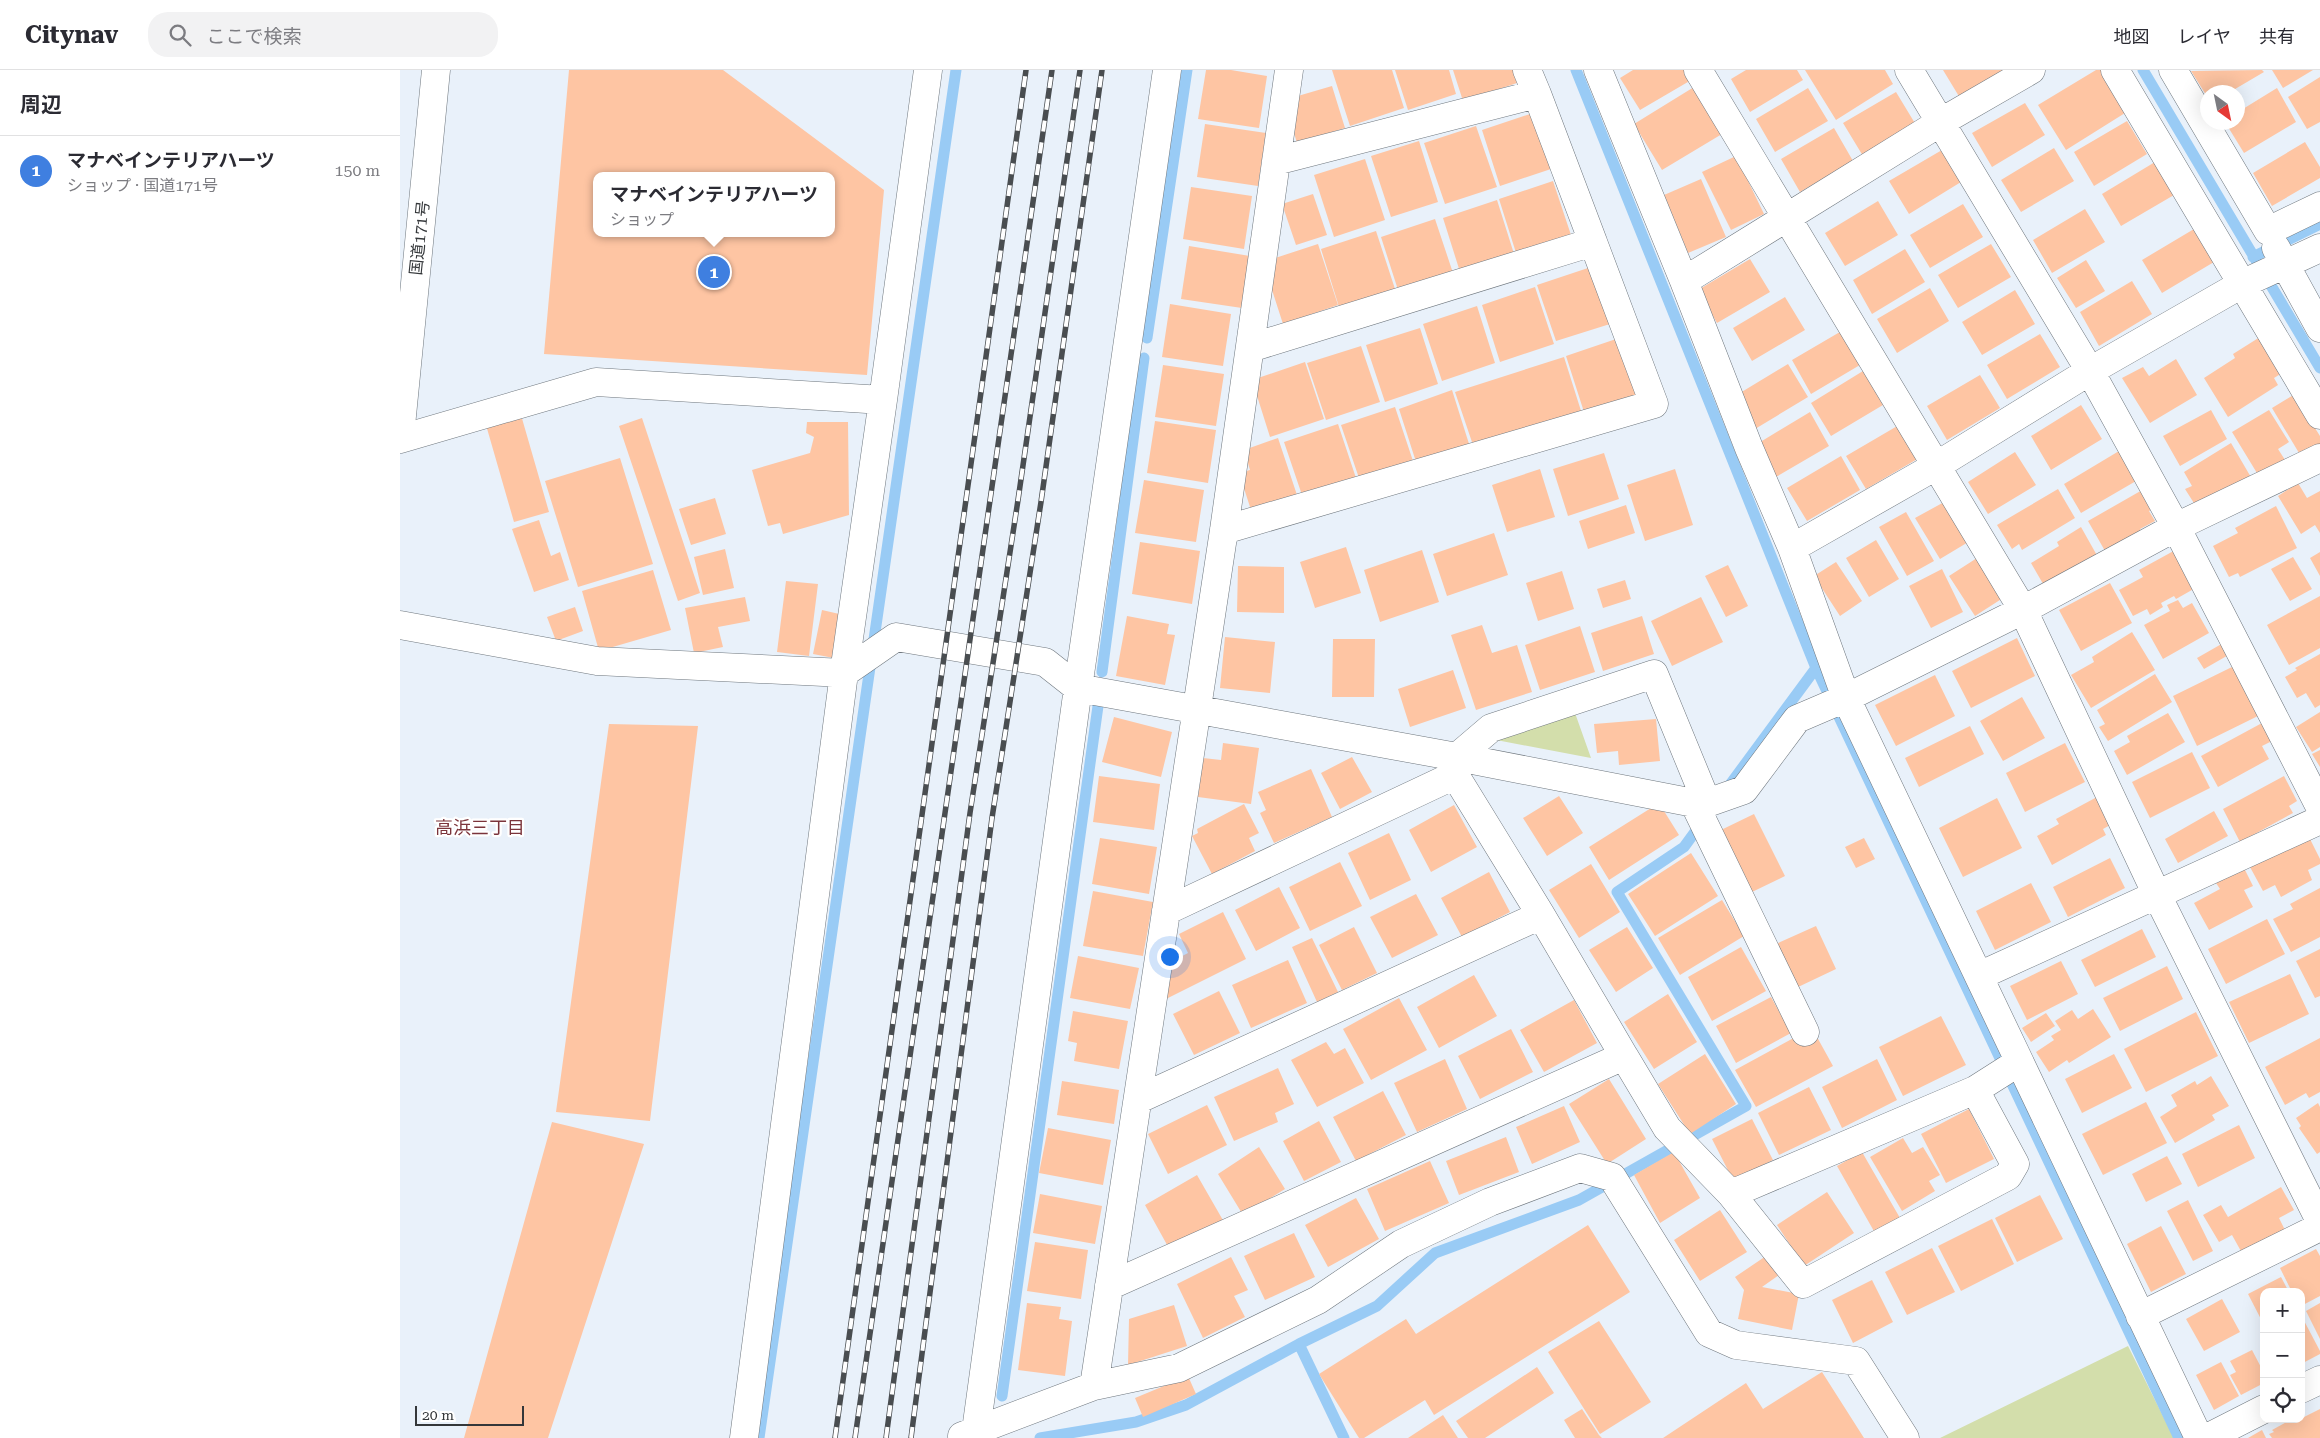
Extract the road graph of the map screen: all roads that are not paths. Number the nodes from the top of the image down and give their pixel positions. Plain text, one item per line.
1 (436, 70) edge
2 (928, 70) edge
3 (1168, 70) edge
4 (1289, 70) edge
5 (1598, 70) edge
6 (1698, 70) edge
7 (1909, 70) edge
8 (2031, 70) edge
9 (2115, 70) edge
10 (2173, 70) edge
11 (1532, 82) edge
12 (1941, 122) junction
13 (1276, 161) junction
14 (2320, 206) edge
15 (1787, 218) junction
16 (1593, 242) junction
17 (2320, 248) edge
18 (2276, 251) junction
19 (1684, 281) junction
20 (2248, 282) junction
21 (2320, 328) edge
22 (1250, 348) junction
23 (2090, 371) junction
24 (884, 400) junction
25 (2320, 415) edge
26 (400, 437) edge
27 (2320, 458) edge
28 (1936, 466) junction
29 (2176, 526) junction
30 (1224, 530) junction
31 (1792, 548) junction
32 (2023, 610) junction
33 (400, 625) edge
34 (851, 668) junction
35 (1078, 688) junction
36 (1844, 699) junction
37 (1196, 708) junction
38 (1456, 766) junction
39 (1702, 804) junction
40 (2320, 807) edge
41 (2320, 820) edge
42 (2157, 895) junction
43 (1166, 911) junction
44 (1541, 915) junction
45 (1979, 976) junction
46 (1804, 1032) dead end
47 (1624, 1056) junction
48 (2019, 1062) junction
49 (1974, 1090) junction
50 (1139, 1100) junction
51 (1731, 1194) junction
52 (2320, 1220) edge
53 (2320, 1227) edge
54 (1109, 1286) junction
55 (2140, 1316) junction
56 (2320, 1380) edge
57 (1094, 1386) junction
58 (2305, 1387) edge
59 (2260, 1411) edge
60 (970, 1436) edge
61 (744, 1438) edge
62 (1905, 1438) edge
63 (2199, 1438) edge
64 (2207, 1438) edge

1 - 26 main road, 国道171号
2 - 24 main road
3 - 35 main road
4 - 13 main road
5 - 19 main road
6 - 15 main road
7 - 12 main road
8 - 12 main road
9 - 20 main road
10 - 18 main road
11 - 13 main road
11 - 16 main road
12 - 15 main road
12 - 23 main road
13 - 22 main road
14 - 18 main road
15 - 19 main road
15 - 28 main road
16 - 22 main road
16 - 30 main road
17 - 18 main road
18 - 20 main road
18 - 21 main road
19 - 31 main road
20 - 23 main road
20 - 25 main road
22 - 30 main road
23 - 28 main road
23 - 29 main road
24 - 26 main road
24 - 34 main road
27 - 29 main road
28 - 31 main road
28 - 32 main road
29 - 32 main road
29 - 40 main road
30 - 37 main road
31 - 36 main road
32 - 36 main road
32 - 42 main road
33 - 34 main road
34 - 35 main road
34 - 61 main road
35 - 37 main road
35 - 60 main road
36 - 39 main road
36 - 45 main road
37 - 38 main road
37 - 43 main road
38 - 39 main road
38 - 39 main road
38 - 43 main road
38 - 44 main road
39 - 46 main road
41 - 42 main road
42 - 45 main road
42 - 52 main road
43 - 50 main road
44 - 47 main road
44 - 50 main road
45 - 48 main road
47 - 51 main road
47 - 54 main road
48 - 49 main road
48 - 55 main road
49 - 51 main road
49 - 51 main road
50 - 54 main road
53 - 55 main road
54 - 57 main road
55 - 63 main road
56 - 58 main road
57 - 60 main road
57 - 62 main road
59 - 64 main road

